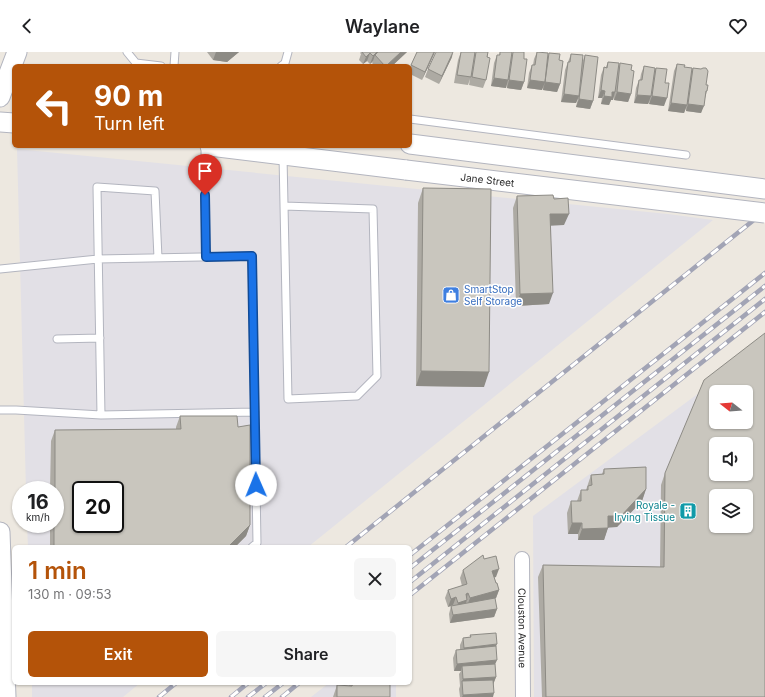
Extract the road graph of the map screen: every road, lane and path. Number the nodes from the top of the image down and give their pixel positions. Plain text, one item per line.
1 (17, 52) edge
2 (127, 52) edge
3 (176, 52) edge
4 (288, 52) edge
5 (12, 64) edge
6 (144, 64) edge
7 (174, 64) edge
8 (284, 64) edge
9 (12, 65) edge
10 (0, 95) edge
11 (12, 97) edge
12 (412, 119) edge
13 (0, 122) edge
14 (12, 123) edge
15 (412, 144) edge
16 (205, 148) edge
17 (228, 148) edge
18 (282, 154) junction
19 (686, 155) dead end
20 (765, 189) edge
21 (284, 206) junction
22 (765, 213) edge
23 (206, 257) junction
24 (158, 258) junction
25 (98, 259) junction
26 (0, 269) edge
27 (100, 338) junction
28 (57, 339) dead end
29 (0, 410) edge
30 (255, 412) junction
31 (101, 415) junction
32 (0, 532) edge
33 (255, 545) edge
34 (522, 559) dead end
35 (6, 697) edge
36 (523, 697) edge

1 - 5 main road
2 - 6 lane
3 - 7 lane
4 - 8 lane
9 - 10 main road
10 - 11 main road
12 - 19 lane
13 - 14 main road
15 - 20 main road
16 - 23 lane
17 - 18 main road, Jane Street
18 - 21 lane
18 - 22 main road, Jane Street, bridge
21 - 21 lane
23 - 24 lane
23 - 30 lane
24 - 25 lane
24 - 25 lane
25 - 26 lane
25 - 27 lane
27 - 28 lane
27 - 31 lane
29 - 31 lane
30 - 31 lane
30 - 33 lane
32 - 35 main road
34 - 36 street, Clouston Avenue

